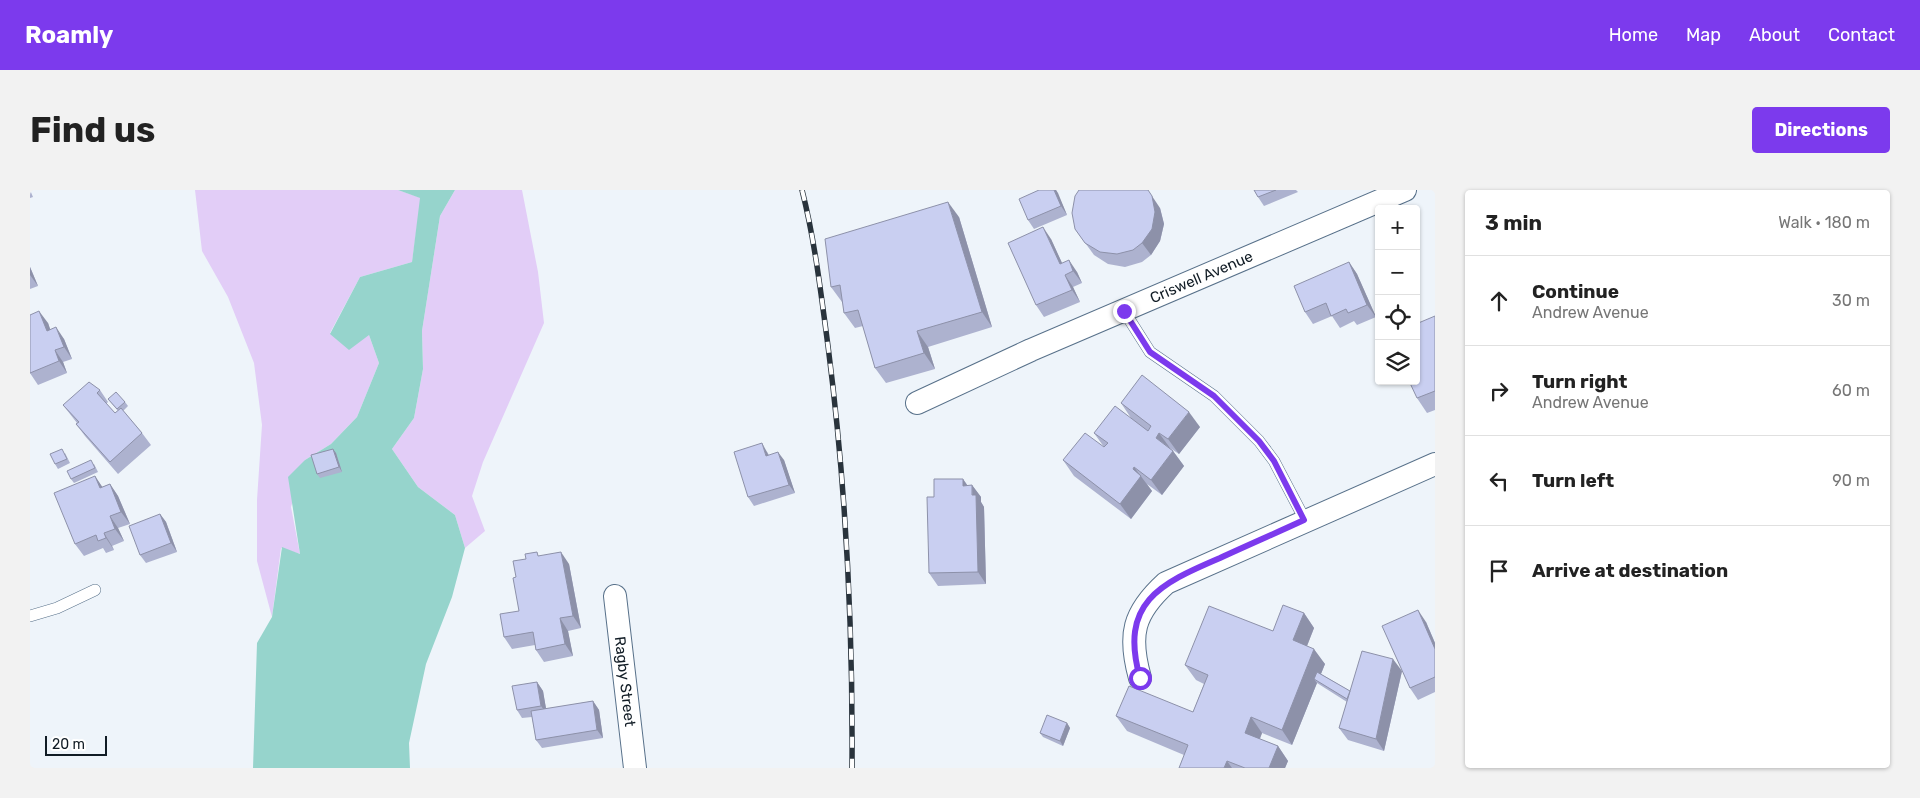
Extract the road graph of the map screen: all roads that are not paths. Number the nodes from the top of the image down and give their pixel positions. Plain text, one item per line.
1 (1405, 190) edge
2 (1124, 311) junction
3 (917, 403) dead end
4 (1435, 464) edge
5 (1304, 520) junction
6 (94, 590) dead end
7 (615, 596) dead end
8 (30, 616) edge
9 (1140, 678) dead end
10 (635, 768) edge

1 - 2 street, Criswell Avenue
2 - 3 street, Criswell Avenue
2 - 5 lane
4 - 5 street
5 - 9 street
6 - 8 lane
7 - 10 street, Ragby Street

